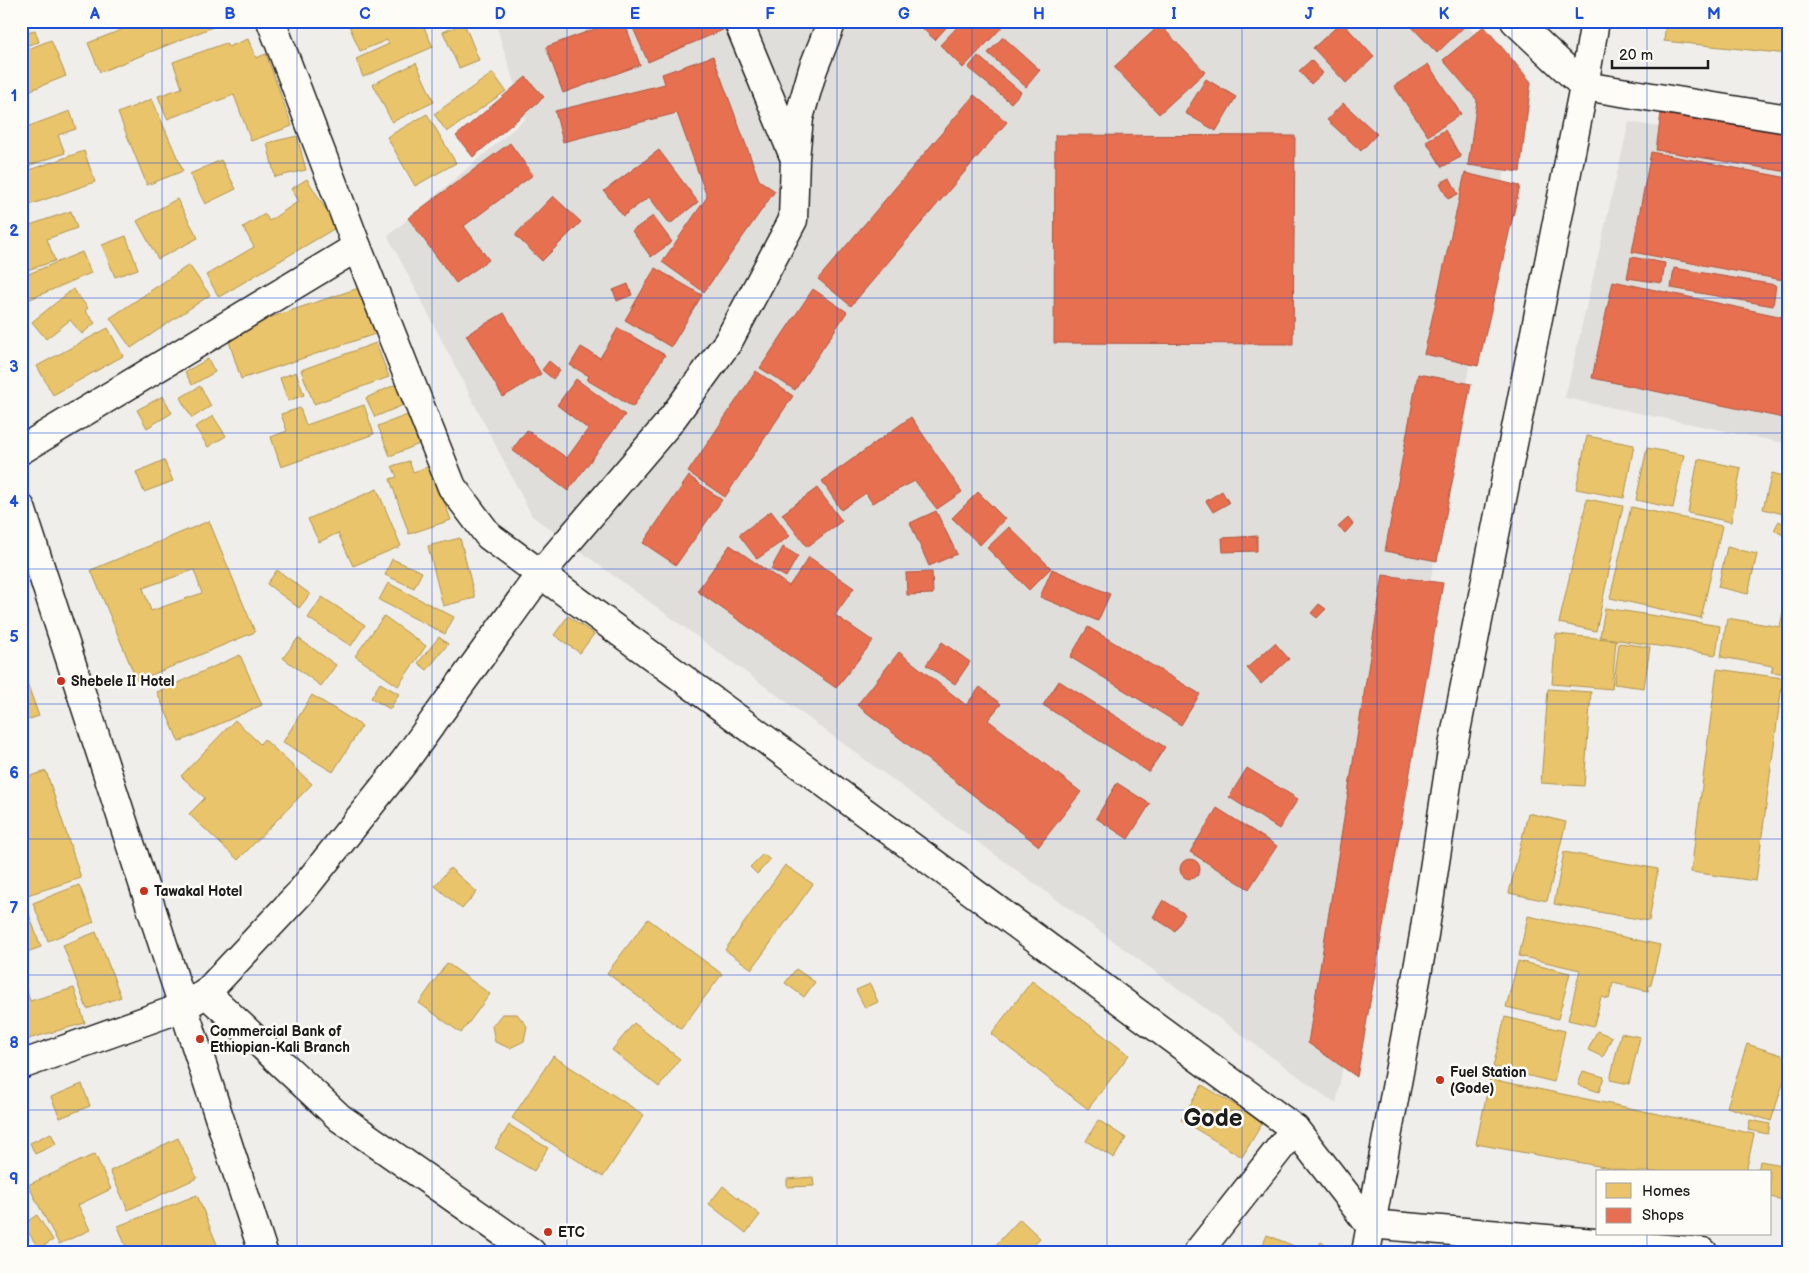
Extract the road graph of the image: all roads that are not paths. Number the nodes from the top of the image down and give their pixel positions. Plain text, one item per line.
1 (271, 21) edge
2 (738, 21) edge
3 (832, 21) edge
4 (1515, 21) edge
5 (1595, 21) edge
6 (1584, 86) junction
7 (1788, 119) edge
8 (794, 158) junction
9 (357, 246) junction
10 (21, 450) edge
11 (21, 508) edge
12 (541, 573) junction
13 (206, 992) junction
14 (184, 1007) junction
15 (21, 1065) edge
16 (1295, 1129) junction
17 (1369, 1224) junction
18 (263, 1252) edge
19 (531, 1252) edge
20 (1198, 1252) edge
21 (1366, 1252) edge
22 (1703, 1252) edge

1 - 9 street
2 - 8 street
3 - 8 street
4 - 6 street
5 - 6 street
6 - 7 street
6 - 17 street
8 - 12 street
9 - 10 street
9 - 12 street
11 - 14 street
12 - 13 street
12 - 16 street
13 - 14 street
13 - 19 street
14 - 15 street
14 - 18 street
16 - 17 street
16 - 20 street
17 - 21 street
17 - 22 street

